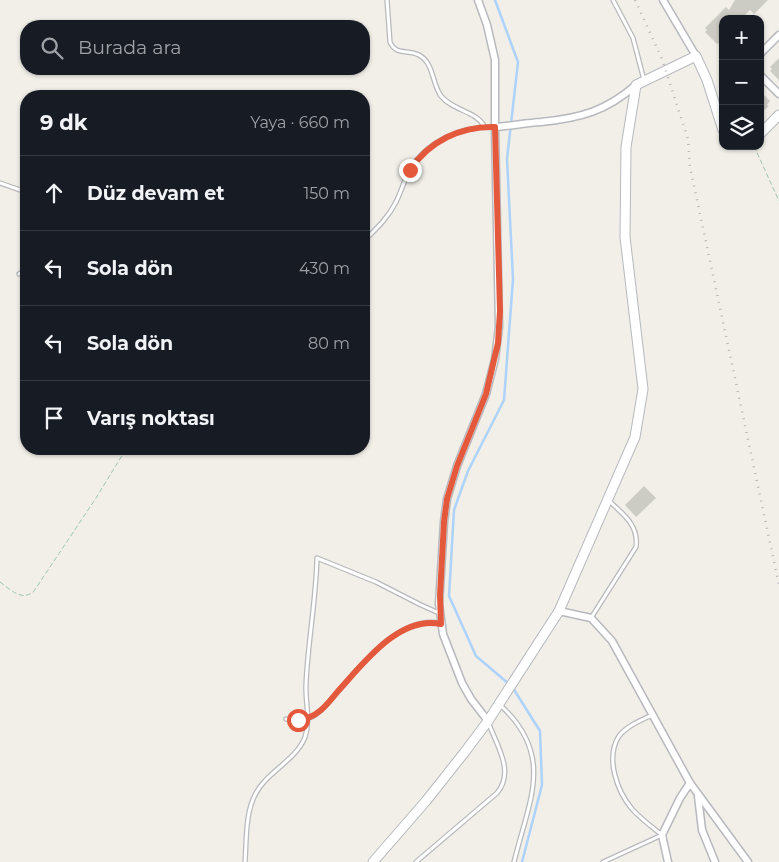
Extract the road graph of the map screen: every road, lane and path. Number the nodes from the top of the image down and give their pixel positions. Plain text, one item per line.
1 (388, 0) edge
2 (478, 0) edge
3 (613, 0) edge
4 (663, 0) edge
5 (779, 35) edge
6 (764, 50) edge
7 (696, 56) junction
8 (764, 79) edge
9 (640, 83) junction
10 (779, 94) edge
11 (779, 115) edge
12 (719, 118) edge
13 (486, 127) junction
14 (495, 127) junction
15 (764, 130) edge
16 (756, 150) edge
17 (0, 183) edge
18 (20, 190) edge
19 (779, 201) edge
20 (370, 236) edge
21 (122, 455) edge
22 (608, 499) junction
23 (0, 582) edge
24 (559, 611) junction
25 (440, 613) junction
26 (591, 618) junction
27 (441, 624) junction
28 (500, 702) junction
29 (652, 714) junction
30 (286, 718) dead end
31 (307, 718) junction
32 (488, 721) junction
33 (690, 783) junction
34 (698, 795) junction
35 (662, 835) junction
36 (245, 862) edge
37 (373, 862) edge
38 (416, 862) edge
39 (514, 862) edge
40 (603, 862) edge
41 (668, 862) edge
42 (715, 862) edge
43 (748, 862) edge

1 - 13 lane
2 - 14 street
3 - 9 lane
4 - 7 street
5 - 6 street
7 - 9 street
7 - 12 street
8 - 10 street
9 - 14 street
9 - 22 street
11 - 15 street
13 - 14 lane
13 - 20 lane
14 - 25 street
16 - 19 path
17 - 18 lane
21 - 23 path
22 - 24 street
22 - 26 lane
24 - 26 street
24 - 28 street
25 - 27 street
25 - 31 lane
26 - 29 street
27 - 31 lane
27 - 32 street
28 - 32 street
28 - 39 lane
29 - 33 street
29 - 35 lane
30 - 31 lane
31 - 36 lane
32 - 37 street
32 - 38 lane
33 - 34 street
33 - 35 street
34 - 42 street
34 - 43 street
35 - 40 lane
35 - 41 street

